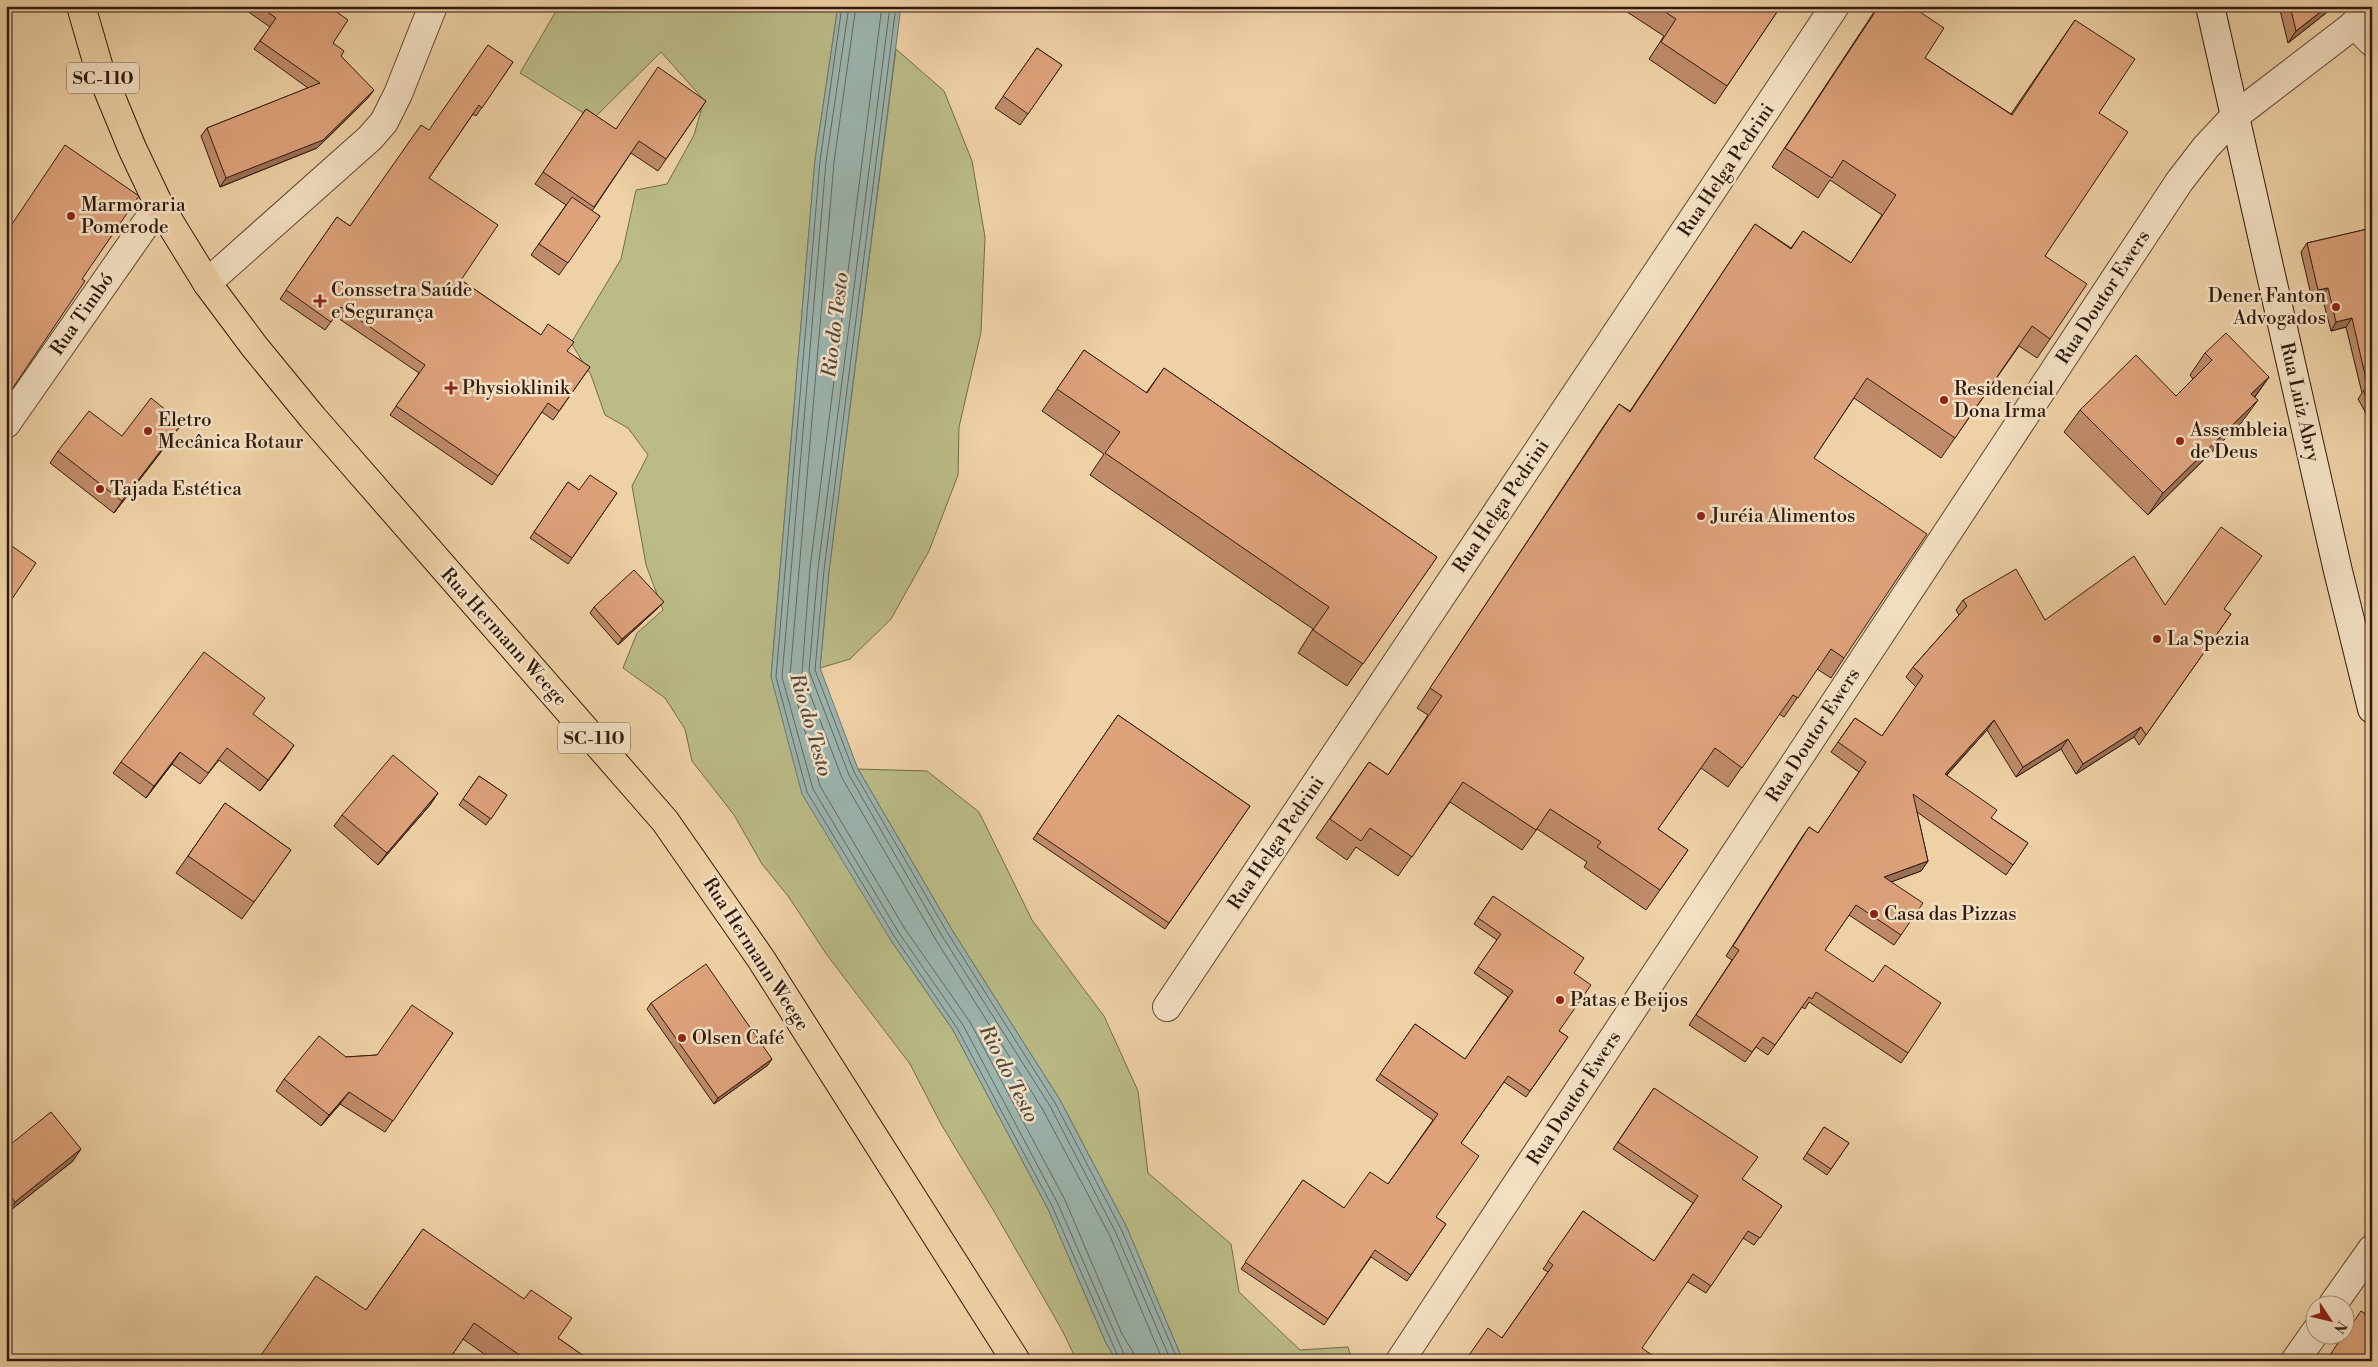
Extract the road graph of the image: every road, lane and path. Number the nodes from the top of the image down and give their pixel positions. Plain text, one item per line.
1 (80, 6) edge
2 (433, 6) edge
3 (1835, 6) edge
4 (2210, 6) edge
5 (2366, 26) edge
6 (2235, 116) junction
7 (159, 205) junction
8 (207, 283) junction
9 (6, 424) edge
10 (2372, 709) edge
11 (1167, 1007) dead end
12 (2372, 1249) edge
13 (2341, 1294) edge
14 (2307, 1344) edge
15 (1016, 1361) edge
16 (1400, 1361) edge
17 (2295, 1361) edge

1 - 7 main road, Rua Hermann Weege / SC-110
2 - 8 street
3 - 11 street, Rua Helga Pedrini
4 - 6 street, Rua Luiz Abry
5 - 6 street, Rua Doutor Ewers
6 - 10 street, Rua Luiz Abry
6 - 16 street, Rua Doutor Ewers
7 - 8 main road, Rua Hermann Weege / SC-110
7 - 9 street, Rua Timbó
8 - 15 main road, Rua Hermann Weege / SC-110
12 - 13 street
14 - 17 street

